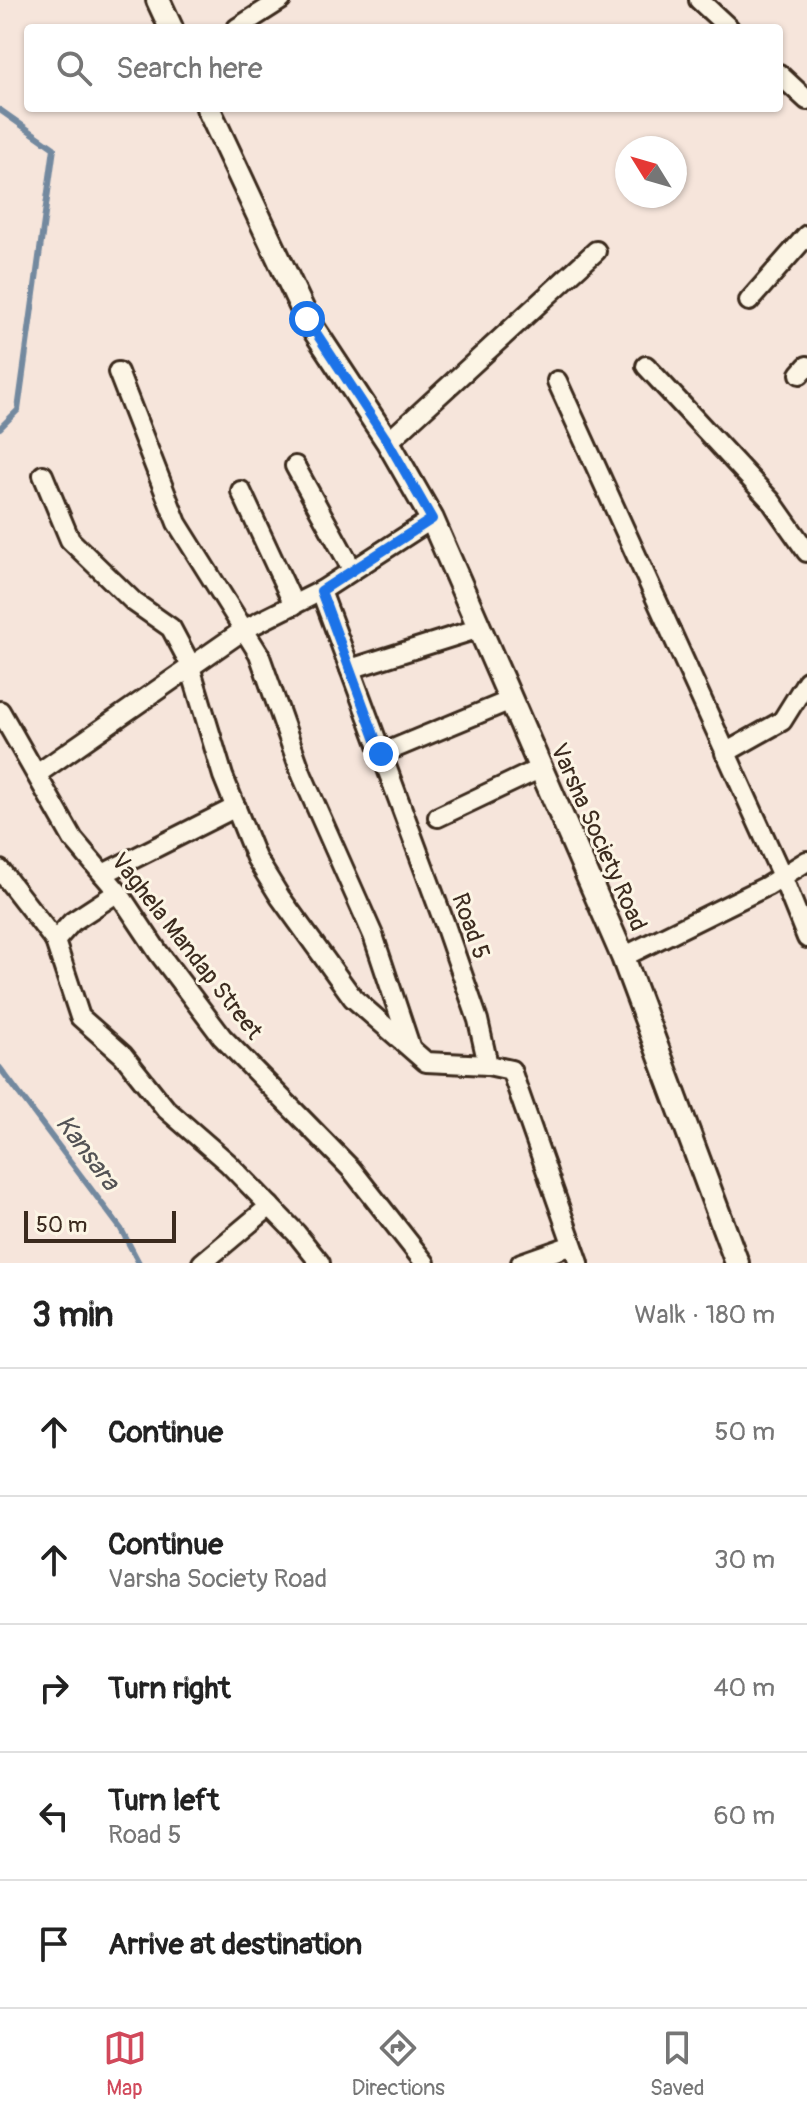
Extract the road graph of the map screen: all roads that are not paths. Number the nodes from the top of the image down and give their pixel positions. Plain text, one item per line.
1 (158, 0) edge
2 (281, 0) edge
3 (699, 0) edge
4 (169, 24) edge
5 (243, 24) edge
6 (725, 24) edge
7 (783, 78) edge
8 (807, 100) edge
9 (210, 112) edge
10 (807, 235) edge
11 (596, 251) dead end
12 (749, 301) dead end
13 (646, 366) dead end
14 (118, 372) dead end
15 (557, 381) dead end
16 (388, 442) junction
17 (295, 466) dead end
18 (43, 475) dead end
19 (241, 491) dead end
20 (432, 519) junction
21 (807, 552) edge
22 (352, 569) junction
23 (321, 591) junction
24 (294, 605) junction
25 (480, 628) junction
26 (245, 629) junction
27 (190, 667) junction
28 (350, 669) junction
29 (807, 681) edge
30 (511, 700) junction
31 (0, 711) edge
32 (725, 753) junction
33 (381, 754) junction
34 (541, 768) junction
35 (37, 774) junction
36 (236, 807) junction
37 (438, 817) dead end
38 (807, 861) edge
39 (0, 870) edge
40 (103, 874) junction
41 (782, 876) junction
42 (118, 892) junction
43 (807, 938) edge
44 (55, 941) junction
45 (623, 957) junction
46 (410, 1048) junction
47 (488, 1065) junction
48 (270, 1206) junction
49 (576, 1254) edge
50 (202, 1263) edge
51 (320, 1263) edge
52 (425, 1263) edge
53 (521, 1263) edge
54 (737, 1263) edge

1 - 4 street
2 - 5 street
3 - 6 street
7 - 8 street
9 - 16 street, Varsha Society Road
10 - 12 street
11 - 16 street
13 - 21 street
14 - 26 street
15 - 32 street
16 - 20 street, Varsha Society Road
17 - 22 street
18 - 27 street
19 - 24 street
20 - 22 street
20 - 25 street, Varsha Society Road
22 - 23 street
23 - 24 street
23 - 28 street, Road 5
24 - 26 street
25 - 28 street
25 - 30 street, Varsha Society Road
26 - 27 street
26 - 46 street
27 - 35 street
27 - 36 street
28 - 33 street, Road 5
29 - 32 street
30 - 33 street
30 - 34 street, Varsha Society Road
31 - 35 street, Vaghela Mandap Street
32 - 41 street
33 - 47 street, Road 5
34 - 37 street
34 - 45 street, Varsha Society Road
35 - 40 street, Vaghela Mandap Street
36 - 40 street
36 - 46 street
38 - 41 street
39 - 44 street
40 - 42 street, Vaghela Mandap Street
41 - 43 street
41 - 45 street
42 - 44 street
42 - 52 street, Vaghela Mandap Street
44 - 48 street
45 - 54 street, Varsha Society Road
46 - 47 street
47 - 49 street
48 - 50 street
48 - 51 street
49 - 53 street

